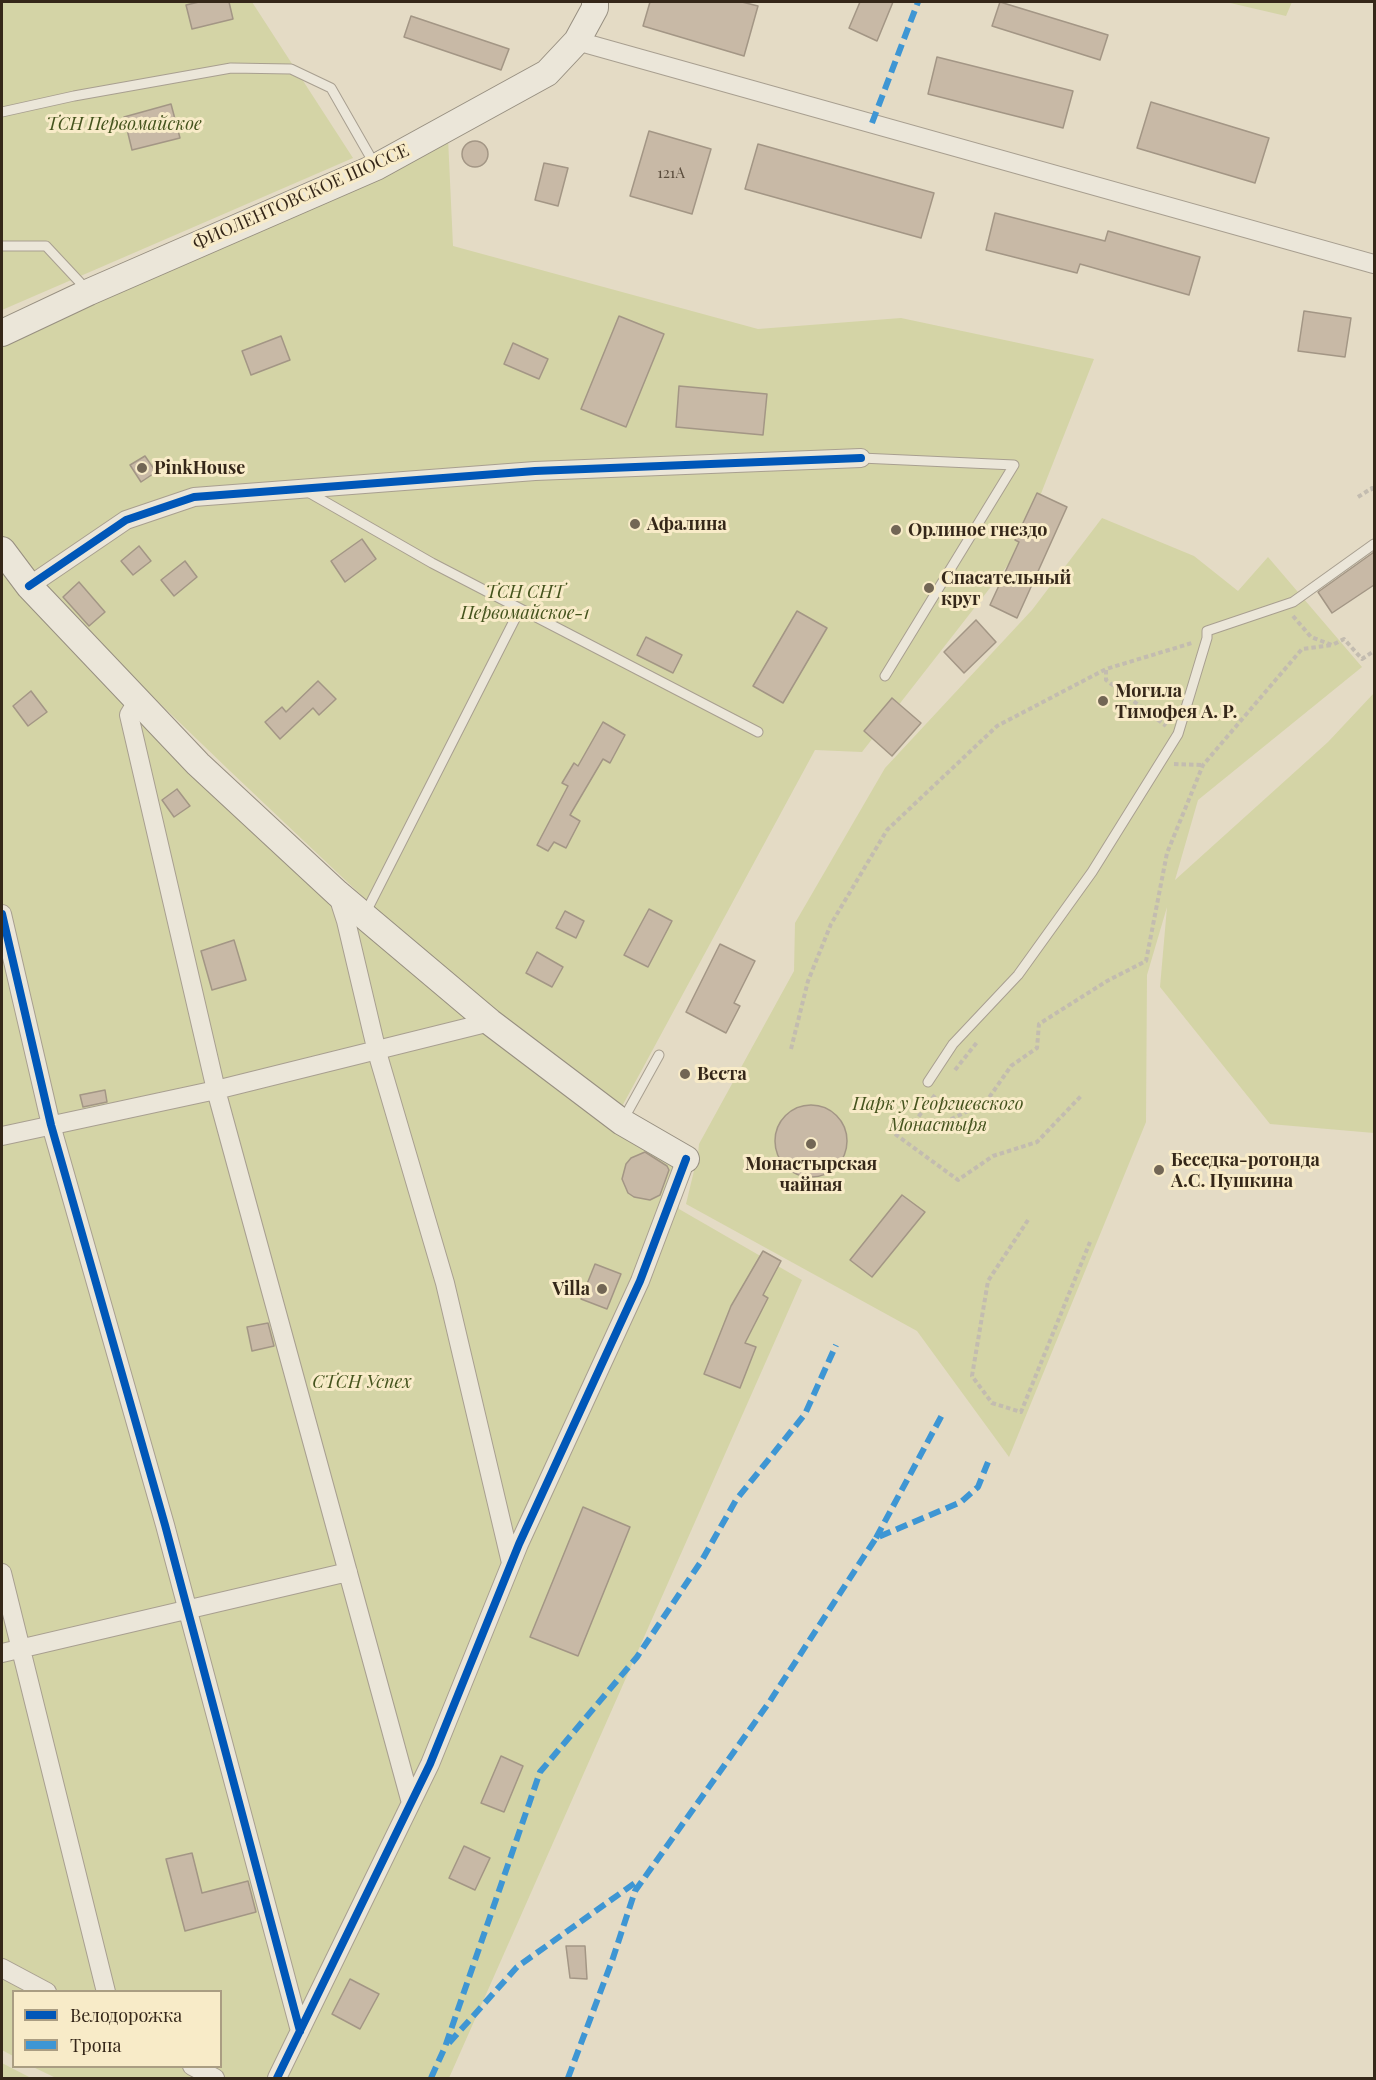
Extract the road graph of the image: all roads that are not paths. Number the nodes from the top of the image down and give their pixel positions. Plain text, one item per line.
1 (595, 2) edge
2 (578, 41) junction
3 (2, 112) edge
4 (376, 167) junction
5 (2, 246) edge
6 (1374, 264) edge
7 (89, 292) junction
8 (2, 333) edge
9 (861, 458) joint
10 (300, 488) junction
11 (1374, 544) edge
12 (2, 550) edge
13 (29, 586) junction
14 (520, 609) junction
15 (885, 676) dead end
16 (138, 700) junction
17 (758, 732) dead end
18 (337, 892) junction
19 (2, 914) edge
20 (364, 916) junction
21 (490, 1022) junction
22 (377, 1052) junction
23 (659, 1055) dead end
24 (928, 1082) dead end
25 (216, 1090) junction
26 (621, 1122) junction
27 (51, 1125) junction
28 (2, 1136) edge
29 (686, 1159) joint
30 (512, 1563) junction
31 (348, 1572) junction
32 (2, 1573) edge
33 (188, 1610) junction
34 (20, 1649) junction
35 (2, 1653) edge
36 (411, 1803) junction
37 (2, 1968) edge
38 (43, 1990) edge
39 (105, 1990) edge
40 (300, 2031) junction
41 (194, 2068) edge
42 (215, 2079) edge
43 (277, 2079) edge

1 - 2 main road, ФИОЛЕНТОВСКОЕ ШОССЕ
2 - 4 main road, ФИОЛЕНТОВСКОЕ ШОССЕ
2 - 6 street
3 - 4 lane
4 - 7 main road, ФИОЛЕНТОВСКОЕ ШОССЕ
5 - 7 lane
7 - 8 main road, ФИОЛЕНТОВСКОЕ ШОССЕ
9 - 10 street
9 - 15 lane
10 - 13 street
10 - 14 lane
11 - 24 lane
12 - 13 main road
13 - 16 main road
14 - 17 lane
14 - 20 lane
16 - 18 main road
16 - 25 street
18 - 20 main road
18 - 22 street
19 - 27 street
20 - 21 main road
21 - 22 street
21 - 26 main road
22 - 25 street
22 - 30 street
23 - 26 lane
25 - 27 street
25 - 31 street
26 - 29 main road
27 - 28 street
27 - 33 street
29 - 30 street
30 - 36 street
31 - 33 street
31 - 36 street
32 - 34 street
33 - 34 street
33 - 40 street
34 - 35 street
34 - 39 street
36 - 40 street
37 - 38 street
40 - 43 street
41 - 42 street

